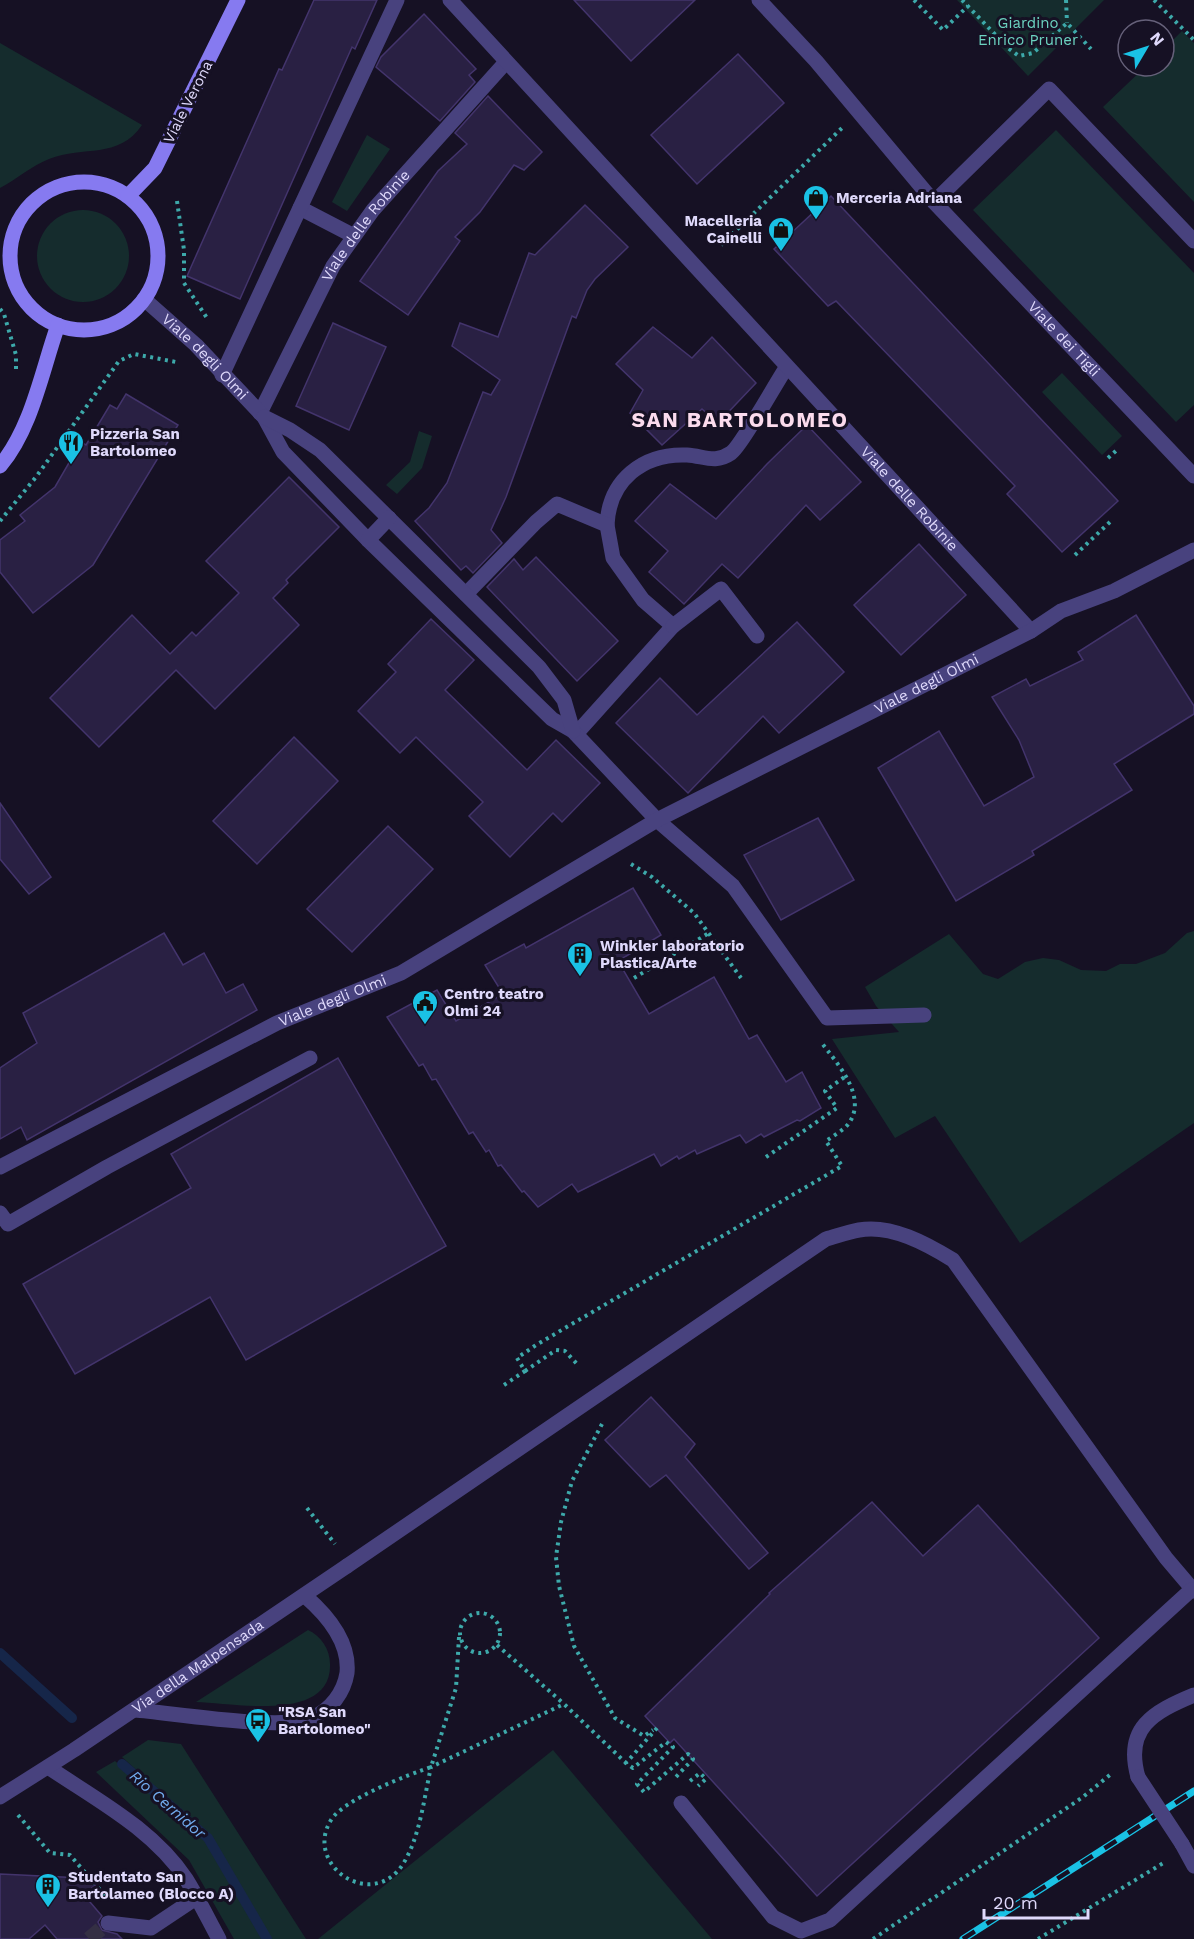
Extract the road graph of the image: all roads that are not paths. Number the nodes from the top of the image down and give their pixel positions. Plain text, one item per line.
1 (238, 0) edge
2 (397, 0) edge
3 (450, 0) edge
4 (759, 0) edge
5 (506, 63) junction
6 (128, 196) junction
7 (934, 202) junction
8 (300, 208) junction
9 (354, 236) junction
10 (1194, 241) edge
11 (6, 247) edge
12 (144, 299) junction
13 (58, 325) junction
14 (786, 368) junction
15 (222, 375) junction
16 (262, 415) junction
17 (0, 466) edge
18 (1194, 476) edge
19 (389, 518) junction
20 (607, 525) junction
21 (368, 540) junction
22 (1194, 550) edge
23 (466, 594) junction
24 (673, 627) junction
25 (1031, 630) junction
26 (757, 636) dead end
27 (575, 732) junction
28 (657, 820) junction
29 (924, 1015) dead end
30 (310, 1058) dead end
31 (0, 1167) edge
32 (0, 1214) edge
33 (1193, 1591) edge
34 (305, 1596) junction
35 (1194, 1695) edge
36 (135, 1710) junction
37 (48, 1767) junction
38 (1, 1796) edge
39 (681, 1803) road end
40 (1194, 1866) edge
41 (196, 1898) junction
42 (108, 1923) dead end
43 (219, 1939) edge

1 - 6 main road, Viale Verona
2 - 8 street
3 - 5 street, Viale delle Robinie
4 - 7 street, Viale dei Tigli
5 - 9 street, Viale delle Robinie
5 - 14 street, Viale delle Robinie
6 - 11 main road
6 - 12 main road
7 - 10 street
7 - 18 street, Viale dei Tigli
8 - 9 street
8 - 15 street
9 - 16 street, Viale delle Robinie
11 - 13 main road
12 - 13 main road
12 - 15 street, Viale degli Olmi
13 - 17 main road
14 - 20 street
14 - 25 street, Viale delle Robinie
15 - 16 street, Viale degli Olmi
16 - 19 street, Viale degli Olmi
16 - 21 street, Viale degli Olmi
19 - 21 street
19 - 23 street, Viale degli Olmi
20 - 23 street
20 - 24 street
21 - 27 street, Viale degli Olmi
22 - 25 street, Viale degli Olmi
23 - 27 street, Viale degli Olmi
24 - 26 street
24 - 27 street
25 - 28 street, Viale degli Olmi
27 - 28 street, Viale degli Olmi
28 - 29 street
28 - 31 street, Viale degli Olmi
30 - 32 street
33 - 34 street, Via della Malpensada
33 - 39 street
34 - 36 street, Via della Malpensada
34 - 36 street
35 - 40 street, bridge
36 - 37 street, Via della Malpensada
37 - 38 street, Via della Malpensada
37 - 41 street
41 - 42 street
41 - 43 street

